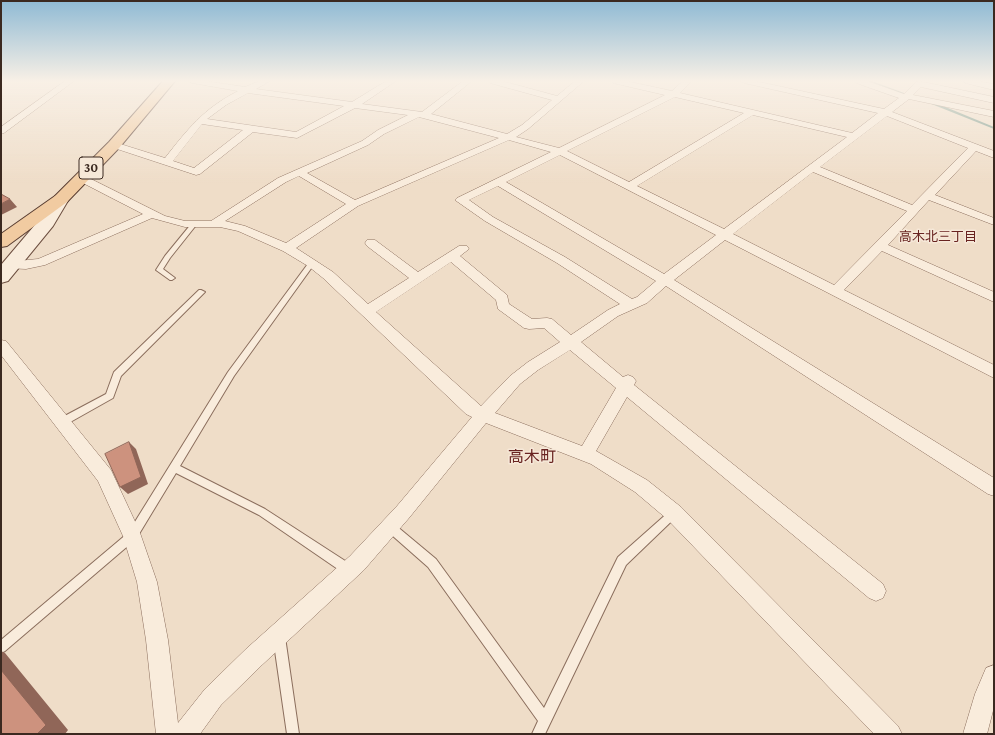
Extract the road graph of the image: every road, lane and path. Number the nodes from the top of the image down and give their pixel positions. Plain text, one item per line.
1 (23, 115) edge
2 (140, 115) edge
3 (206, 115) edge
4 (334, 115) edge
5 (418, 115) edge
6 (426, 115) edge
7 (539, 115) edge
8 (631, 115) edge
9 (747, 115) edge
10 (766, 115) edge
11 (881, 115) edge
12 (893, 115) edge
13 (200, 120) junction
14 (252, 128) junction
15 (1, 131) edge
16 (854, 136) junction
17 (509, 137) junction
18 (114, 145) junction
19 (974, 147) junction
20 (560, 151) junction
21 (994, 155) edge
22 (167, 162) junction
23 (812, 168) junction
24 (299, 172) junction
25 (81, 178) junction
26 (497, 181) junction
27 (629, 186) junction
28 (928, 196) junction
29 (61, 199) junction
30 (354, 204) junction
31 (914, 210) junction
32 (152, 214) junction
33 (994, 222) edge
34 (194, 224) junction
35 (213, 224) junction
36 (725, 235) junction
37 (1, 242) edge
38 (371, 243) dead end
39 (880, 246) junction
40 (287, 248) junction
41 (312, 263) junction
42 (6, 271) edge
43 (172, 278) dead end
44 (417, 278) junction
45 (665, 280) junction
46 (835, 291) junction
47 (201, 292) dead end
48 (994, 297) edge
49 (631, 305) junction
50 (367, 311) junction
51 (570, 342) junction
52 (1, 345) edge
53 (994, 372) edge
54 (626, 384) junction
55 (483, 415) junction
56 (62, 422) junction
57 (585, 455) junction
58 (174, 467) junction
59 (994, 488) edge
60 (674, 513) junction
61 (390, 527) junction
62 (132, 536) junction
63 (349, 571) junction
64 (876, 591) dead end
65 (279, 634) junction
66 (1, 647) edge
67 (994, 676) edge
68 (545, 720) junction
69 (168, 734) edge
70 (186, 734) edge
71 (293, 734) edge
72 (538, 734) edge
73 (890, 734) edge
74 (976, 734) edge

1 - 15 street
2 - 18 main road, 30
3 - 13 street
4 - 14 street
5 - 24 street
6 - 17 street
7 - 17 street
8 - 20 street
9 - 27 street
10 - 16 street
11 - 16 street
12 - 19 street
13 - 14 street
13 - 22 street
14 - 22 street
16 - 23 street
17 - 20 street
17 - 30 street
18 - 22 street
18 - 25 main road, 30
19 - 21 street
19 - 28 street
20 - 26 street
20 - 27 street
23 - 31 street
23 - 36 street
24 - 30 street
24 - 35 street
25 - 29 main road, 30
25 - 32 street
26 - 45 street
26 - 49 street
27 - 36 street
28 - 31 street
28 - 33 street
29 - 37 main road, 30
29 - 42 street
30 - 40 street
31 - 39 street
32 - 34 street
32 - 42 street
34 - 35 street
34 - 43 lane
35 - 40 street
36 - 45 street
36 - 46 street
38 - 44 street
39 - 46 street
39 - 48 street
40 - 41 street
41 - 50 street
41 - 58 lane
44 - 50 street
44 - 51 street
45 - 49 street
45 - 59 street
46 - 53 street
47 - 56 lane
49 - 51 street
50 - 55 street
51 - 54 street
51 - 55 street
52 - 56 street
54 - 57 street
54 - 64 street
55 - 57 street
55 - 61 street
56 - 62 street
57 - 60 street
58 - 62 lane
58 - 63 lane
60 - 68 lane
60 - 73 street
61 - 63 street
61 - 68 lane
62 - 66 lane
62 - 69 street
63 - 65 street
65 - 70 street
65 - 71 lane
67 - 74 street
68 - 72 lane

